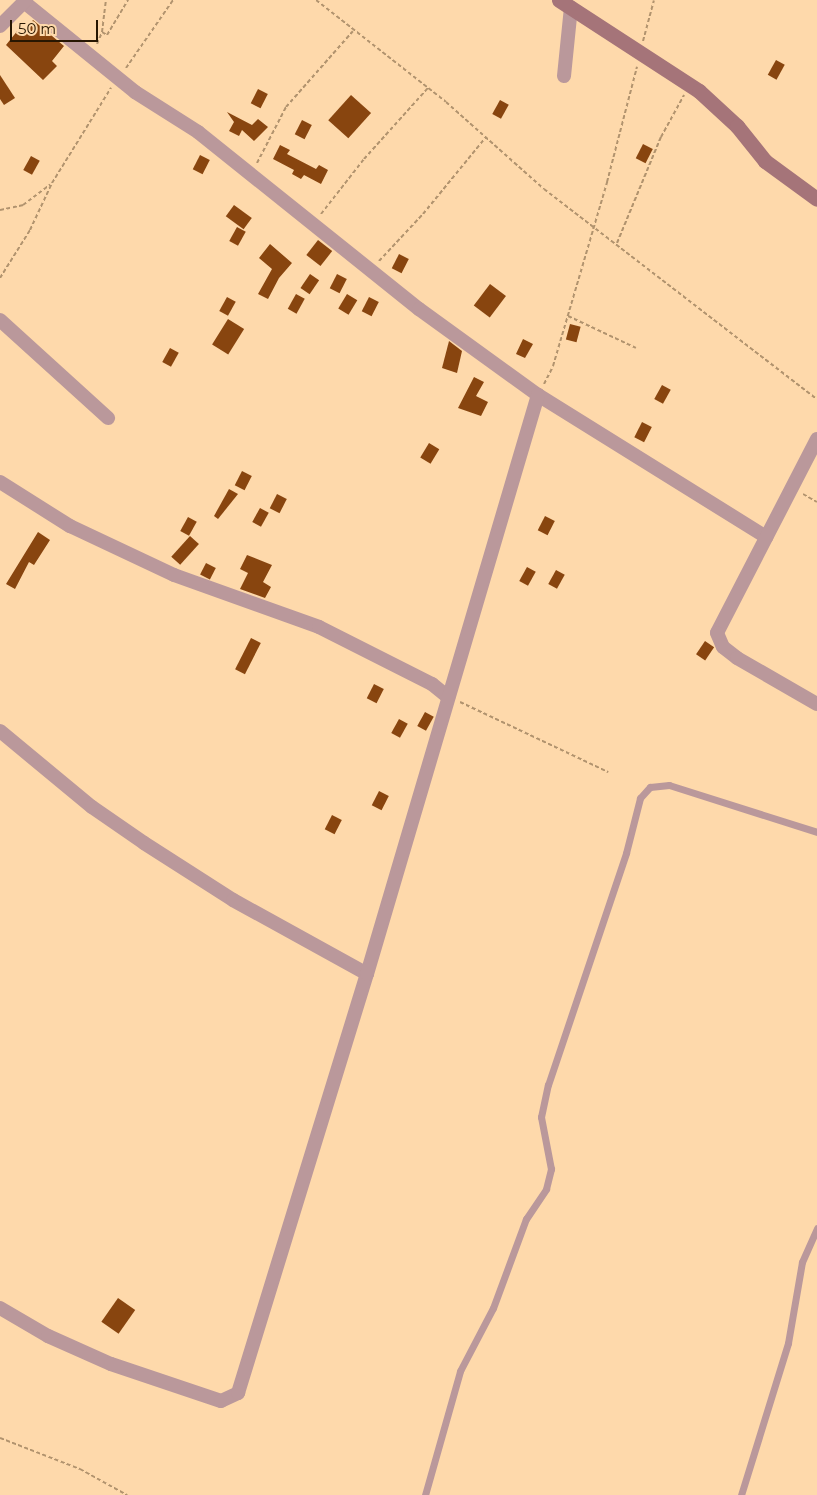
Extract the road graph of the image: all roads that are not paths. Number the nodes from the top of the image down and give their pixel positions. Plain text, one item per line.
1 (25, 1) edge
2 (565, 3) edge
3 (0, 26) edge
4 (564, 76) dead end
5 (817, 199) edge
6 (0, 320) edge
7 (538, 394) junction
8 (108, 418) dead end
9 (817, 439) edge
10 (0, 482) edge
11 (766, 537) junction
12 (448, 697) junction
13 (817, 704) edge
14 (0, 731) edge
15 (817, 832) edge
16 (367, 974) junction
17 (817, 1228) edge
18 (0, 1308) edge
19 (425, 1495) edge
20 (741, 1495) edge

1 - 3 street
1 - 7 street
2 - 4 street
2 - 5 street
6 - 8 street
7 - 11 street
7 - 12 street
9 - 11 street
10 - 12 street
11 - 13 street
12 - 16 street
14 - 16 street
15 - 19 lane
16 - 18 street
17 - 20 lane

